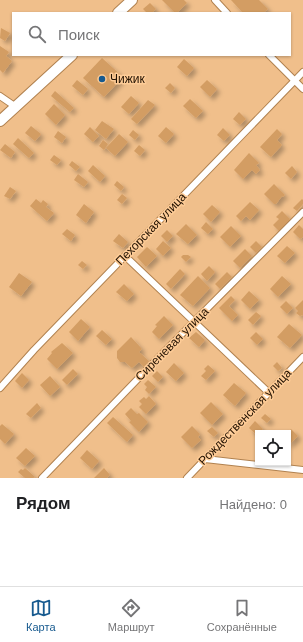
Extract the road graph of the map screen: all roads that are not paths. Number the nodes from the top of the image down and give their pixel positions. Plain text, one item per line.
1 (132, 0) edge
2 (214, 0) edge
3 (119, 12) edge
4 (226, 12) edge
5 (71, 56) edge
6 (270, 56) edge
7 (303, 72) edge
8 (294, 81) junction
9 (303, 89) edge
10 (0, 96) edge
11 (16, 107) junction
12 (0, 121) edge
13 (303, 212) edge
14 (125, 256) junction
15 (195, 321) junction
16 (303, 357) edge
17 (0, 388) edge
18 (268, 392) junction
19 (205, 459) junction
20 (303, 470) edge
21 (42, 478) edge
22 (187, 478) edge

1 - 3 main road
2 - 4 street
5 - 11 main road
6 - 8 street
7 - 8 street, Пехорская улица
8 - 9 street
8 - 14 street, Пехорская улица
10 - 11 street
11 - 12 main road
13 - 15 street, Сиреневая улица
14 - 15 street
14 - 17 street, Пехорская улица
15 - 18 street
15 - 21 street, Сиреневая улица
16 - 18 street, Рождественская улица
18 - 19 street, Рождественская улица
19 - 20 street
19 - 22 street, Рождественская улица

